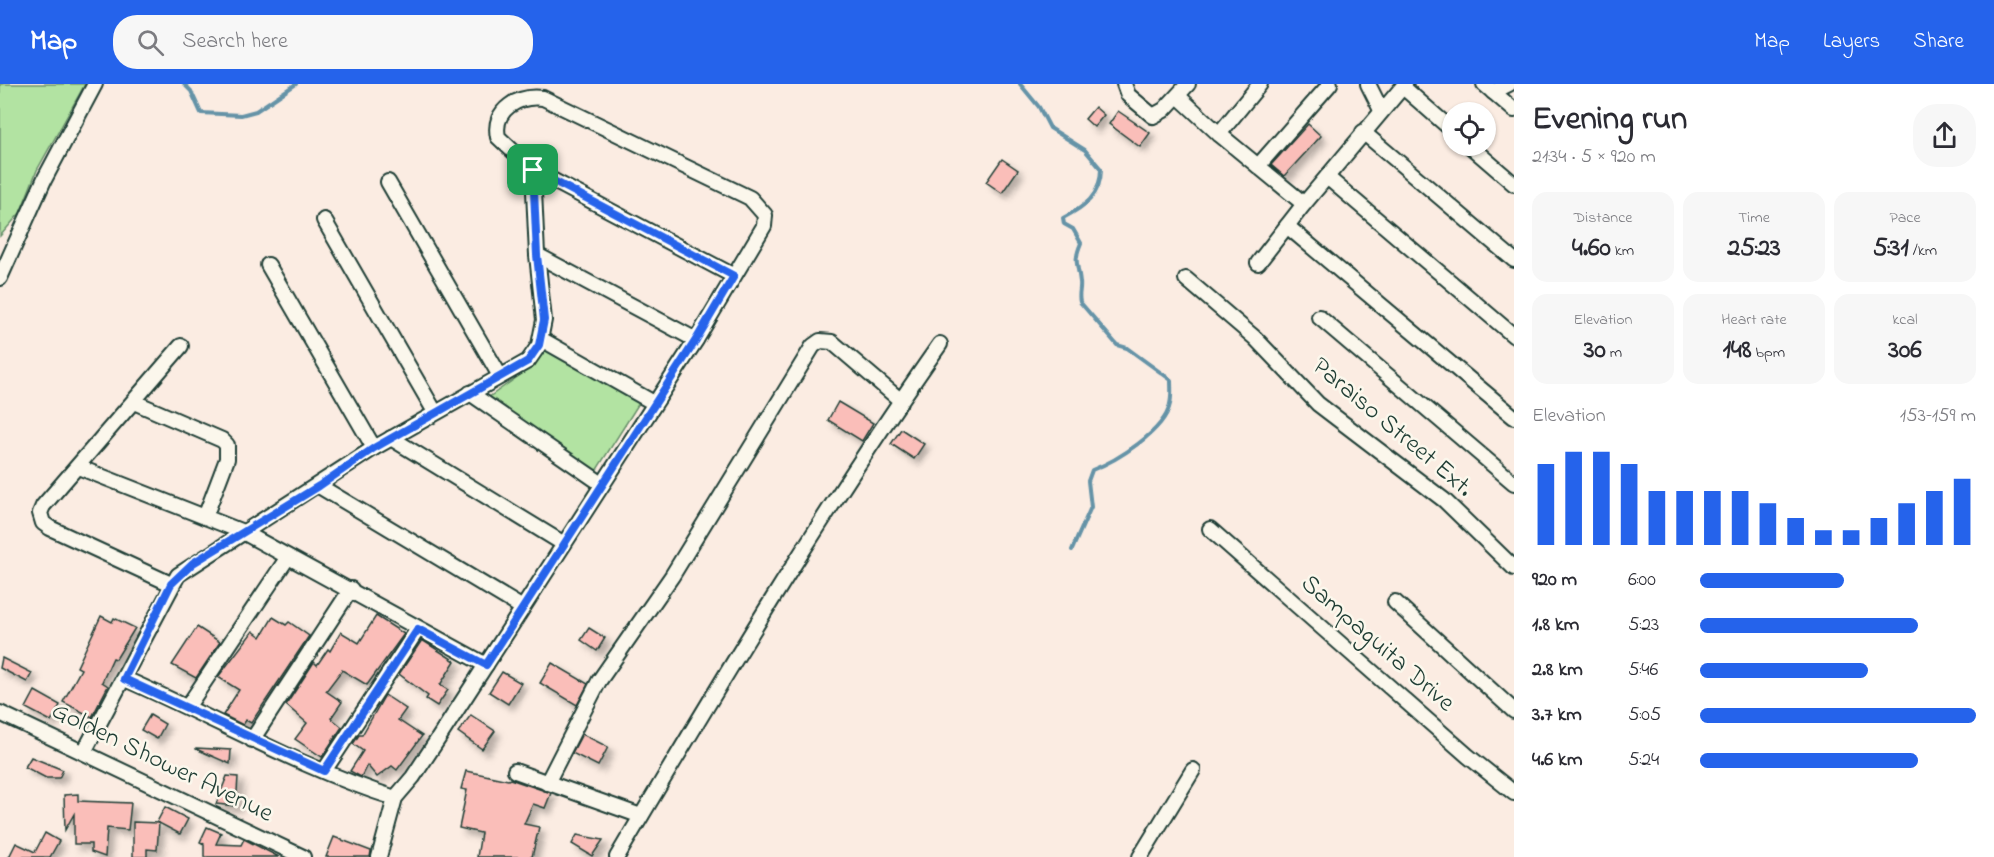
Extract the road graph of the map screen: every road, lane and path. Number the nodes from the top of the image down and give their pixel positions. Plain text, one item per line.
1 (95, 84) edge
2 (1188, 84) edge
3 (1260, 84) edge
4 (1330, 84) edge
5 (1368, 84) edge
6 (1509, 84) edge
7 (1122, 86) edge
8 (1404, 86) edge
9 (1488, 88) edge
10 (1178, 96) junction
11 (1381, 110) junction
12 (1514, 110) edge
13 (1442, 121) edge
14 (1364, 132) junction
15 (1219, 134) junction
16 (1482, 156) edge
17 (1258, 166) junction
18 (533, 170) junction
19 (1327, 177) junction
20 (388, 182) dead end
21 (1514, 184) edge
22 (1304, 204) junction
23 (324, 220) dead end
24 (1287, 226) junction
25 (537, 255) junction
26 (1514, 260) edge
27 (1258, 263) dead end
28 (268, 265) dead end
29 (734, 276) junction
30 (0, 278) edge
31 (1186, 279) dead end
32 (1319, 317) dead end
33 (1514, 336) edge
34 (541, 339) junction
35 (696, 340) junction
36 (940, 344) dead end
37 (180, 346) dead end
38 (500, 376) junction
39 (470, 393) junction
40 (900, 400) junction
41 (134, 402) junction
42 (654, 403) junction
43 (435, 412) junction
44 (1514, 417) edge
45 (391, 438) junction
46 (374, 448) junction
47 (78, 467) junction
48 (1514, 483) edge
49 (602, 484) junction
50 (319, 486) junction
51 (205, 517) junction
52 (1210, 529) dead end
53 (243, 532) junction
54 (564, 544) junction
55 (288, 557) junction
56 (1514, 568) edge
57 (171, 584) junction
58 (351, 589) junction
59 (1395, 602) dead end
60 (521, 607) junction
61 (418, 629) junction
62 (486, 665) junction
63 (124, 679) junction
64 (188, 706) junction
65 (1514, 711) edge
66 (0, 713) edge
67 (252, 740) junction
68 (84, 752) junction
69 (1193, 770) dead end
70 (324, 771) junction
71 (514, 771) dead end
72 (547, 783) junction
73 (1514, 793) edge
74 (395, 798) junction
75 (641, 816) junction
76 (303, 857) edge
77 (379, 857) edge
78 (617, 857) edge
79 (1140, 857) edge

1 - 30 street
2 - 10 street
3 - 15 street
4 - 17 street
5 - 11 street
6 - 9 street
7 - 10 street
8 - 11 street
8 - 13 street
9 - 12 street
10 - 15 street
11 - 14 street
14 - 19 street
14 - 26 street
15 - 17 street
16 - 21 street
17 - 22 street
18 - 25 street
18 - 29 street
18 - 29 street
19 - 22 street
19 - 33 street
20 - 38 street
22 - 24 street
23 - 43 street
24 - 27 street
24 - 44 street
25 - 34 street
25 - 35 street
28 - 46 street
29 - 35 street
31 - 56 street, Paraiso Street Ext.
32 - 48 street
34 - 38 street
34 - 42 street
35 - 42 street
36 - 40 street
37 - 41 street
38 - 39 street
39 - 43 street
39 - 49 street
40 - 72 street
40 - 75 street
41 - 47 street
41 - 51 street
42 - 49 street
43 - 45 street
45 - 46 street
45 - 54 street
46 - 50 street
47 - 51 street
47 - 57 street
49 - 54 street
50 - 53 street
50 - 60 street
51 - 53 street
52 - 73 street, Sampaguita Drive
53 - 55 street
53 - 57 street
54 - 60 street
55 - 58 street
55 - 64 street
57 - 63 street
58 - 61 street
58 - 67 street
59 - 65 street
60 - 62 street
61 - 62 street
61 - 70 street
62 - 74 street
63 - 64 street
63 - 68 street
64 - 67 street
66 - 68 street, Golden Shower Avenue
67 - 70 street
68 - 76 street, Golden Shower Avenue
69 - 79 street
70 - 74 street
71 - 72 street
72 - 75 street
74 - 77 street
75 - 78 street

